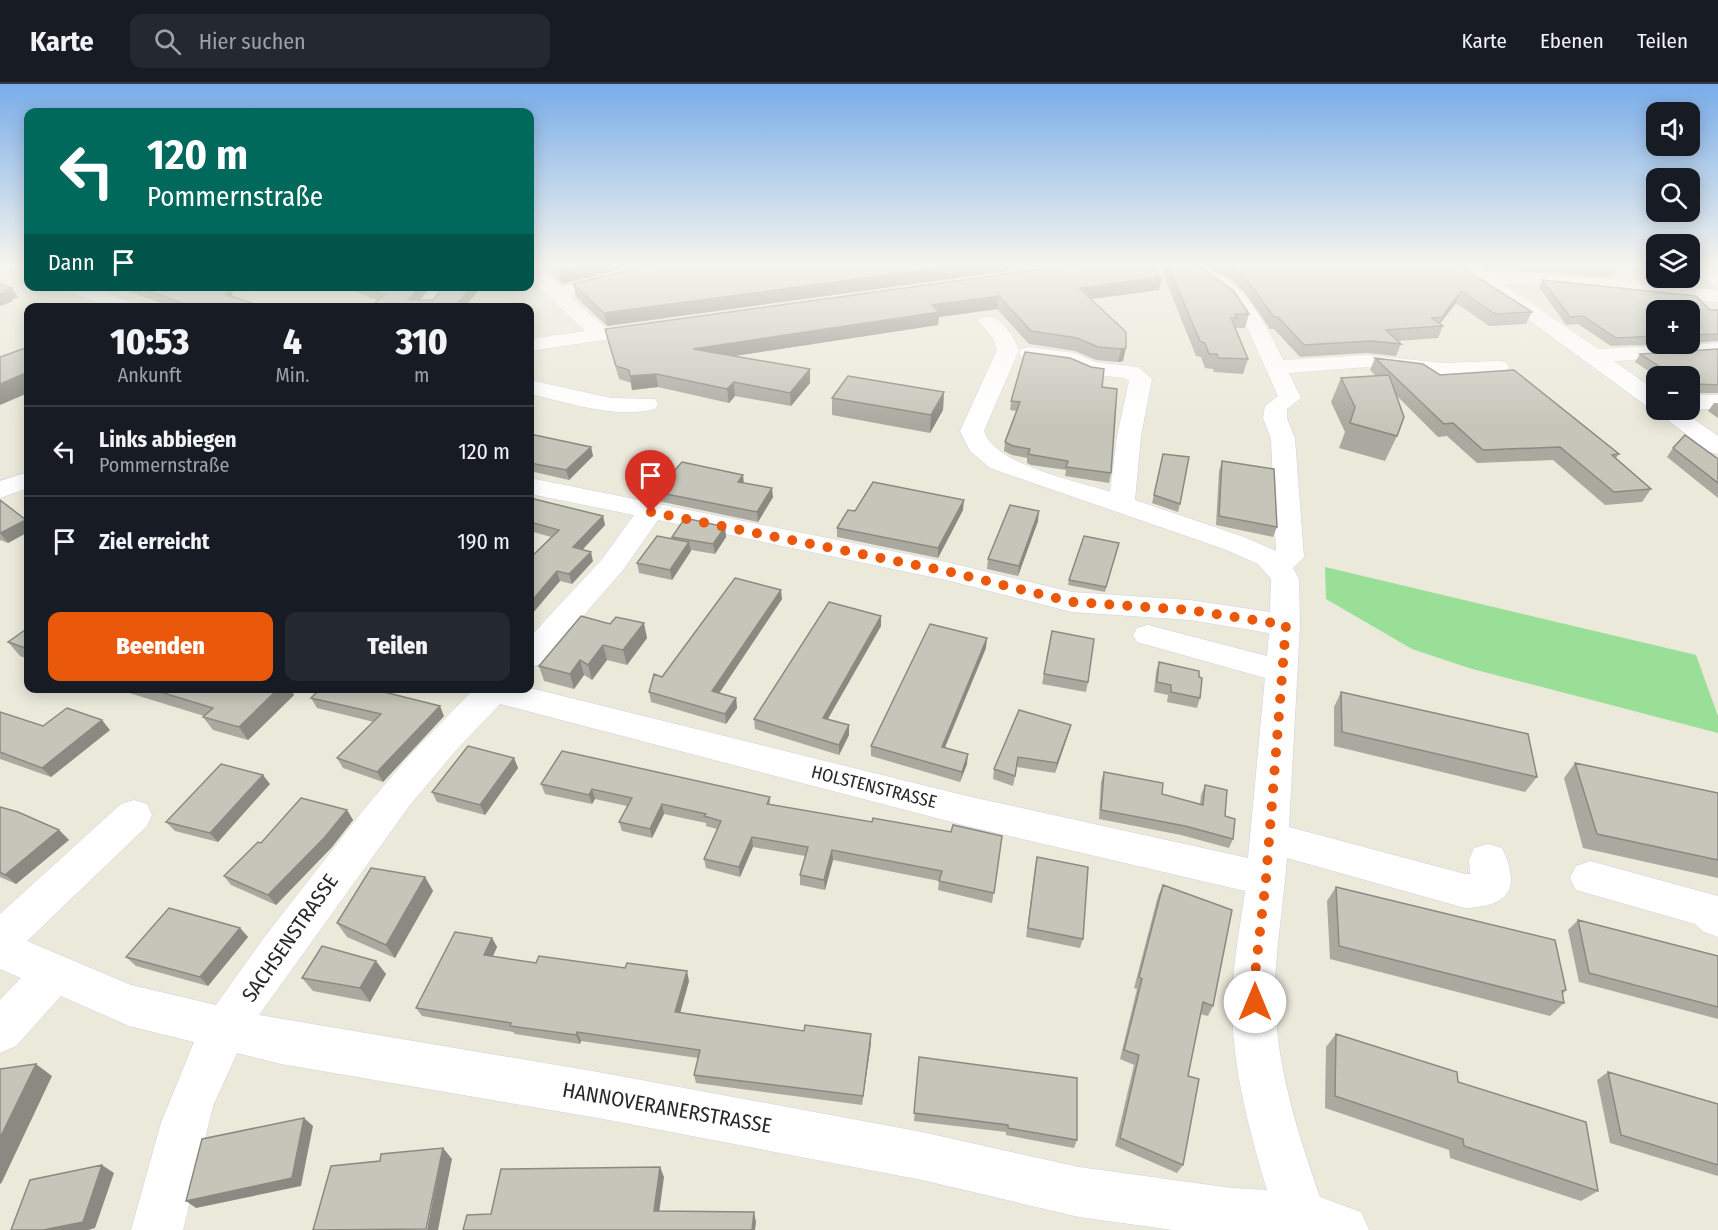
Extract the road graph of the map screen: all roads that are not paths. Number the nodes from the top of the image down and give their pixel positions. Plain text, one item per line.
1 (582, 317) edge
2 (1251, 317) edge
3 (1540, 317) edge
4 (988, 321) dead end
5 (674, 325) edge
6 (602, 335) junction
7 (534, 344) edge
8 (1008, 350) junction
9 (1718, 350) edge
10 (1640, 354) junction
11 (1595, 356) junction
12 (1658, 366) edge
13 (1276, 367) junction
14 (1498, 367) dead end
15 (534, 388) edge
16 (1646, 394) edge
17 (647, 404) dead end
18 (1681, 420) edge
19 (1718, 447) edge
20 (24, 481) edge
21 (534, 487) edge
22 (0, 490) edge
23 (1121, 506) junction
24 (651, 512) junction
25 (1278, 566) junction
26 (1286, 625) junction
27 (1148, 635) dead end
28 (534, 652) edge
29 (1282, 671) junction
30 (487, 693) edge
31 (502, 693) edge
32 (134, 815) dead end
33 (1269, 837) junction
34 (1488, 860) dead end
35 (1590, 878) dead end
36 (1266, 879) junction
37 (1718, 919) edge
38 (0, 940) edge
39 (0, 949) edge
40 (55, 973) junction
41 (227, 1029) junction
42 (0, 1031) edge
43 (1316, 1226) edge
44 (157, 1230) edge

1 - 6 street
2 - 13 street
3 - 11 street
4 - 8 street
5 - 6 street
6 - 7 street
8 - 23 street
8 - 23 street
9 - 10 street
10 - 11 street
10 - 12 street
11 - 16 street
13 - 14 street
13 - 25 street
15 - 17 street
18 - 19 street
20 - 22 street
21 - 24 street
23 - 25 street
24 - 26 street
24 - 28 street
25 - 26 street
26 - 29 street
27 - 29 street
29 - 33 street
30 - 41 street, SACHSENSTRASSE
31 - 36 street, HOLSTENSTRASSE
32 - 38 street
33 - 34 street
33 - 36 street
35 - 37 street
36 - 43 street
39 - 40 street, HANNOVERANERSTRASSE
40 - 41 street, HANNOVERANERSTRASSE
40 - 42 street
41 - 43 street, HANNOVERANERSTRASSE
41 - 44 street, SACHSENSTRASSE

